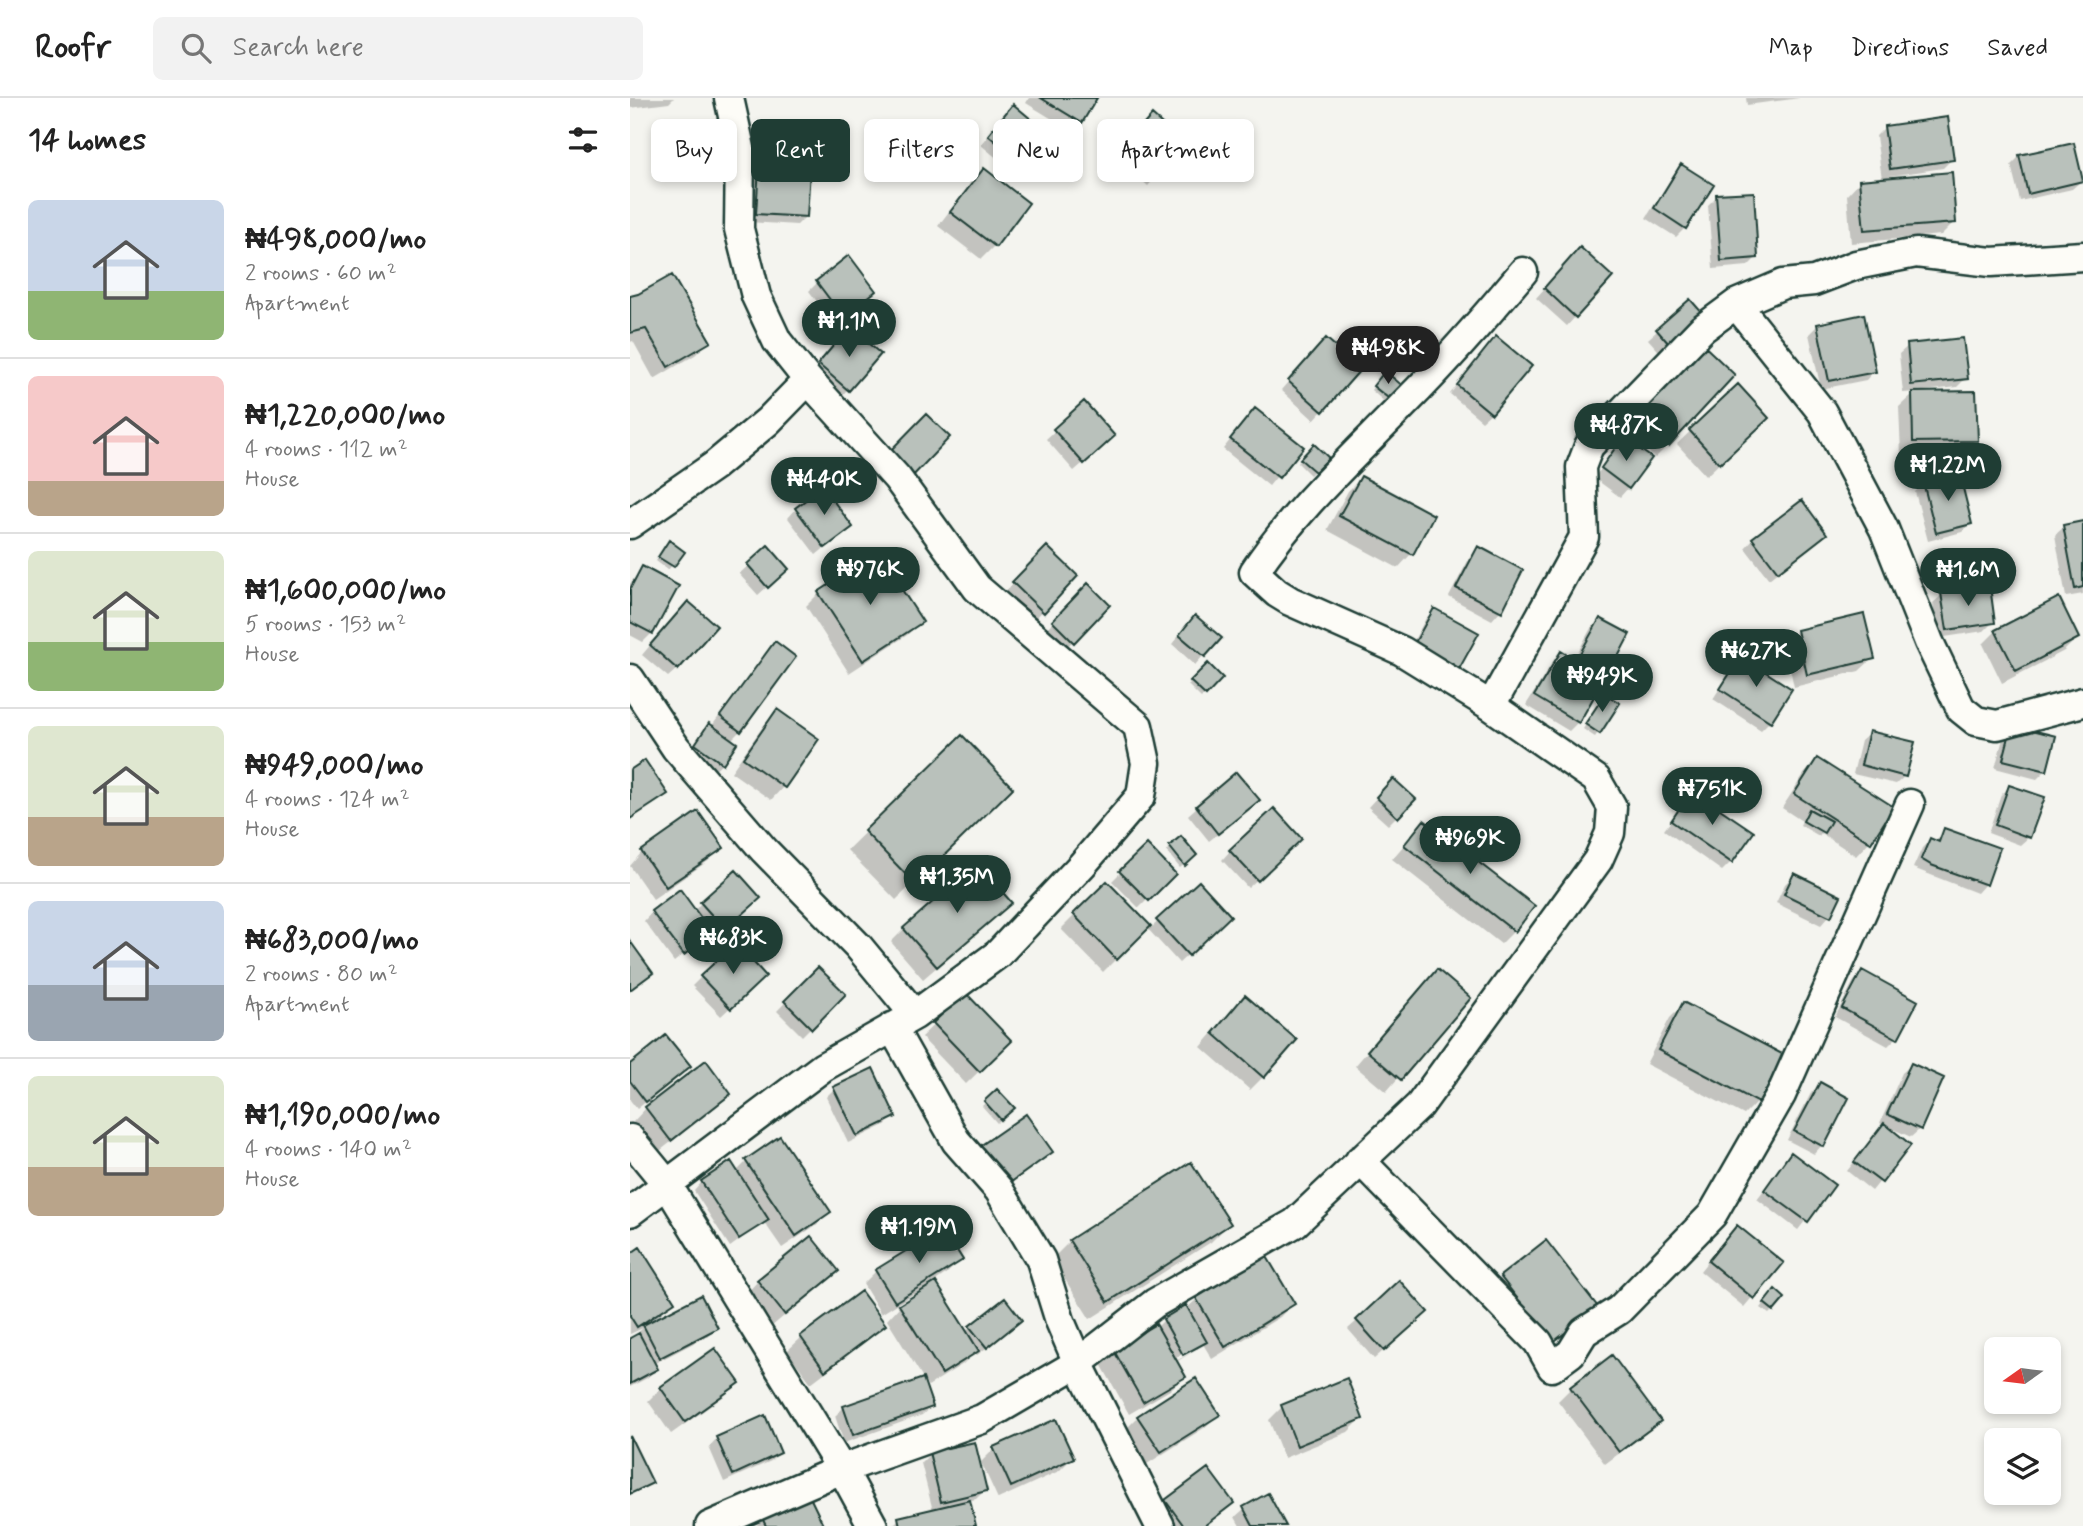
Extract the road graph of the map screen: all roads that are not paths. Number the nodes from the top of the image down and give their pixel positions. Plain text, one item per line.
1 (729, 98) edge
2 (2083, 256) edge
3 (1523, 272) dead end
4 (1736, 304) junction
5 (808, 380) junction
6 (630, 524) edge
7 (630, 678) edge
8 (2083, 702) edge
9 (1491, 706) junction
10 (1910, 804) dead end
11 (904, 1021) junction
12 (630, 1139) edge
13 (1360, 1160) junction
14 (667, 1184) junction
15 (630, 1212) edge
16 (1078, 1363) junction
17 (842, 1469) junction
18 (710, 1526) edge
19 (873, 1526) edge
20 (1160, 1526) edge

1 - 5 street
2 - 4 street
3 - 9 street
4 - 8 street
4 - 9 street
5 - 6 street
5 - 11 street
7 - 11 street
9 - 13 street
10 - 13 street
11 - 14 street
11 - 16 street
12 - 14 street
13 - 16 street
14 - 15 street
14 - 17 street
16 - 17 street
16 - 20 street
17 - 18 street
17 - 19 street

